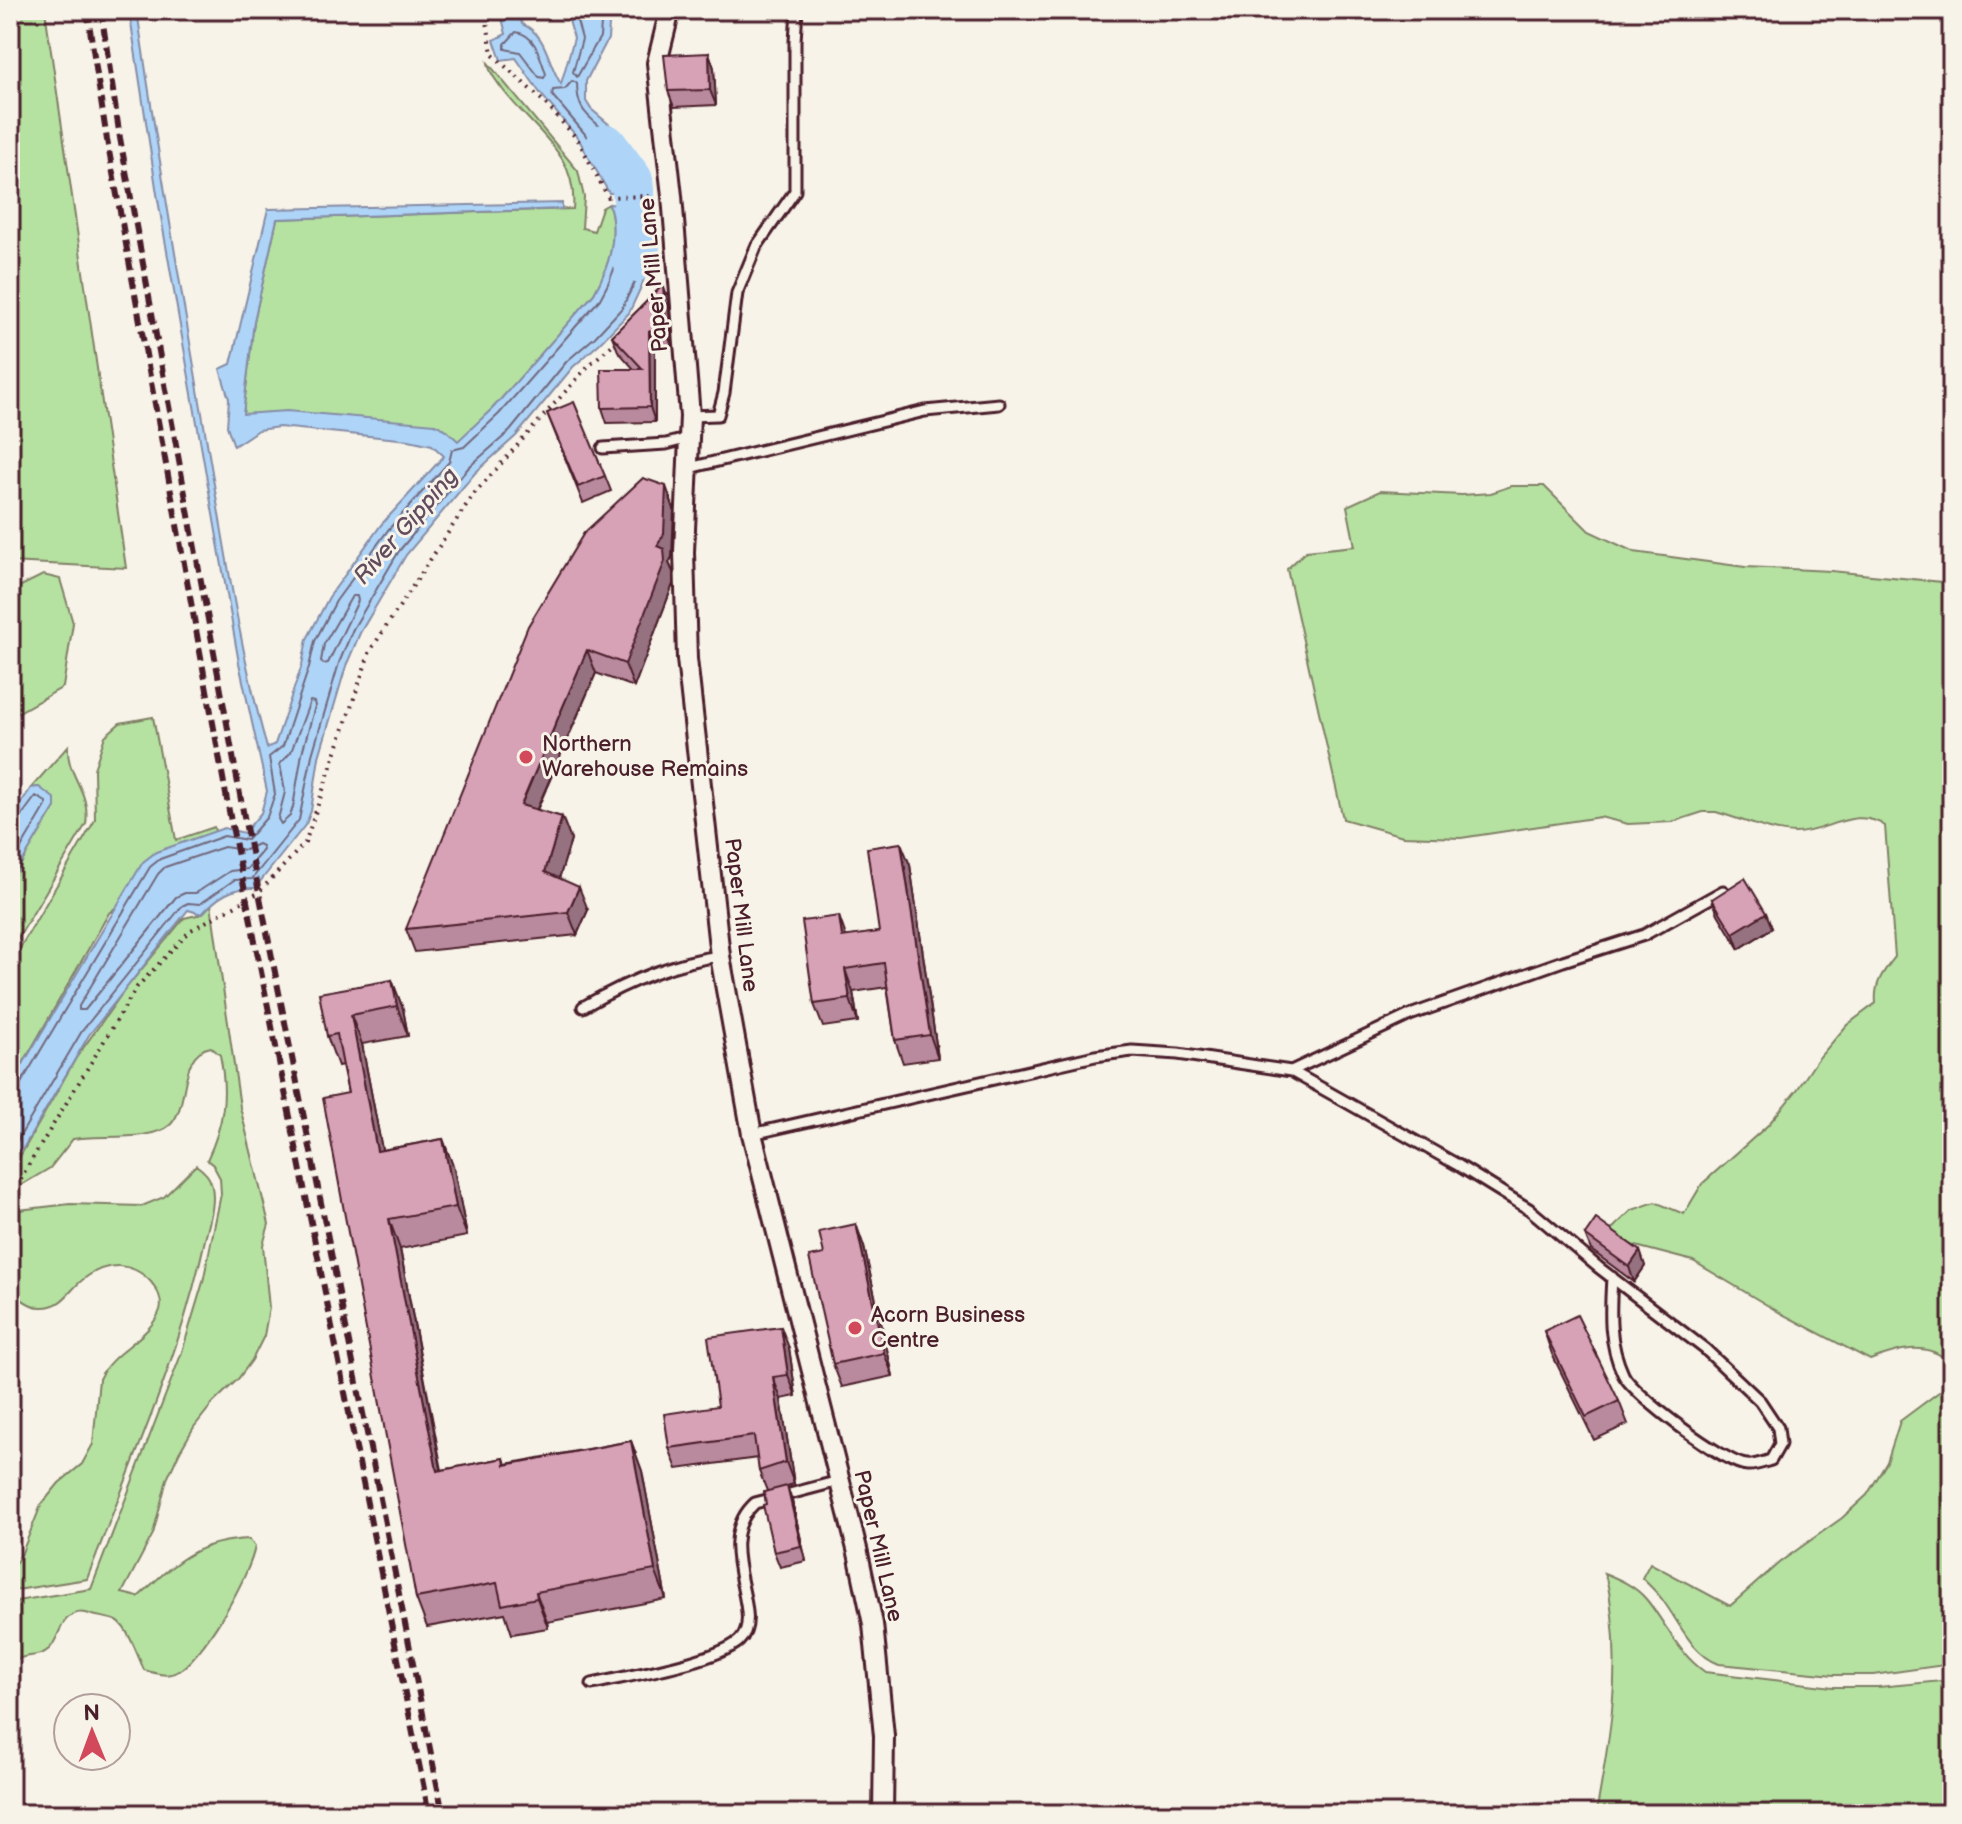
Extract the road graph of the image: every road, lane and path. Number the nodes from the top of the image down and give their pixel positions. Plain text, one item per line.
1 (494, 10) edge
2 (670, 10) edge
3 (797, 10) edge
4 (655, 196) dead end
5 (623, 335) edge
6 (999, 404) dead end
7 (690, 416) junction
8 (690, 438) junction
9 (603, 448) dead end
10 (689, 468) junction
11 (1723, 891) edge
12 (720, 956) junction
13 (583, 1007) dead end
14 (1291, 1071) junction
15 (752, 1134) junction
16 (10, 1201) edge
17 (1612, 1277) junction
18 (839, 1481) junction
19 (592, 1684) dead end
20 (883, 1814) edge

1 - 4 path
2 - 7 street, Paper Mill Lane
3 - 7 lane
5 - 16 path
6 - 10 lane
7 - 8 street, Paper Mill Lane
8 - 9 lane
8 - 10 street, Paper Mill Lane
10 - 12 street, Paper Mill Lane
11 - 14 lane
12 - 13 lane
12 - 15 street, Paper Mill Lane
14 - 15 lane
14 - 17 lane
15 - 18 street, Paper Mill Lane
17 - 17 lane
18 - 19 lane
18 - 20 street, Paper Mill Lane

